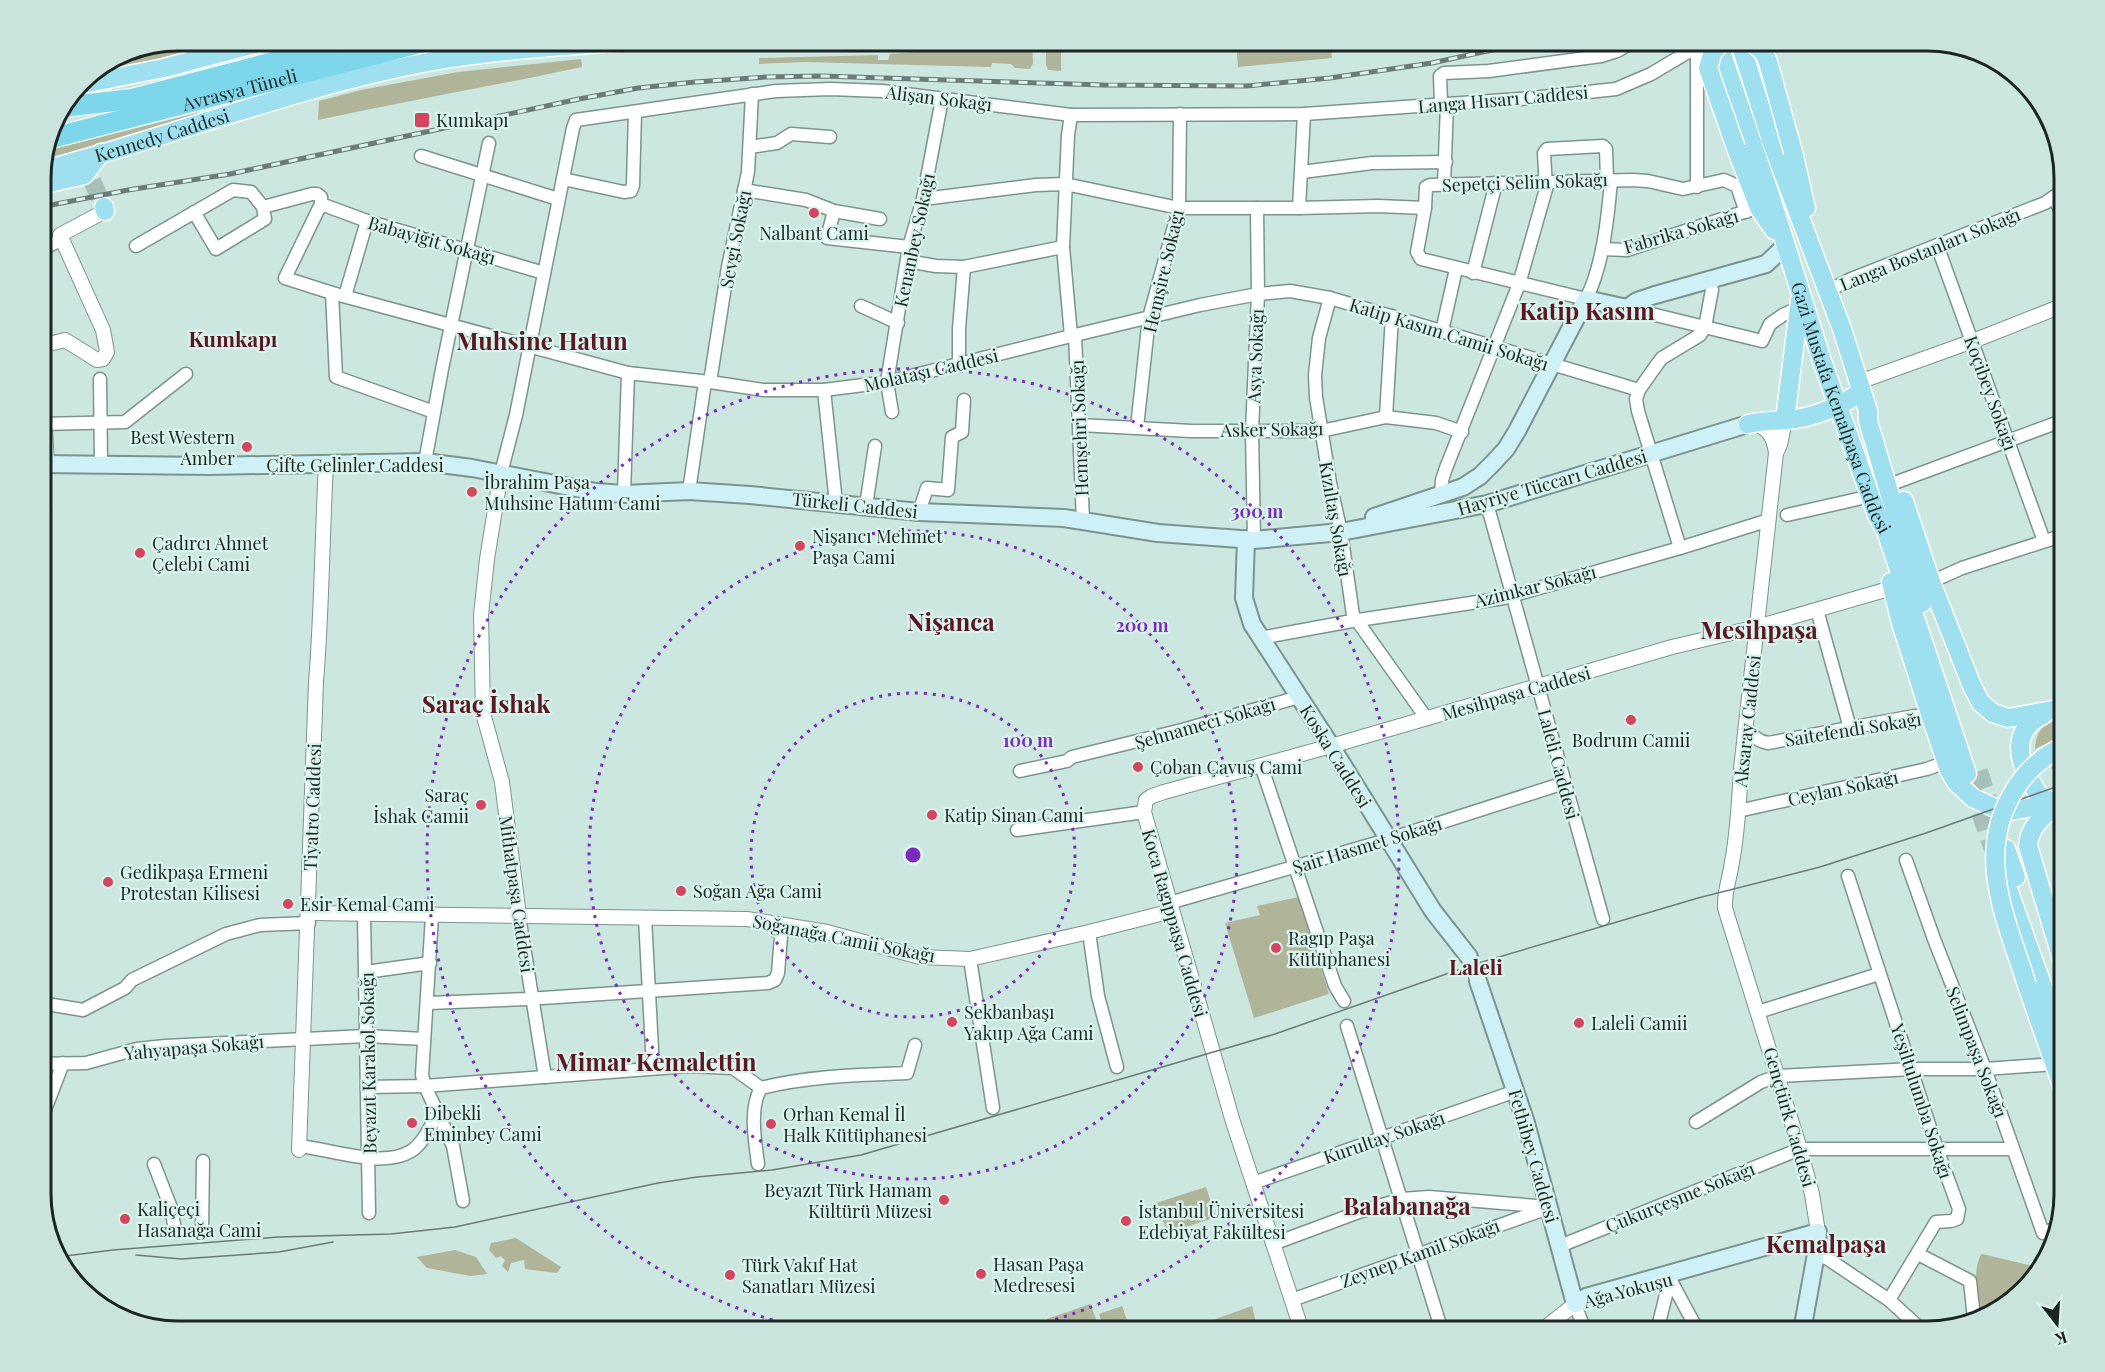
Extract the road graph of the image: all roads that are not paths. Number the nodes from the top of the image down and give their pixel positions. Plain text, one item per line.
1 (230, 51) edge
2 (315, 51) edge
3 (388, 51) edge
4 (518, 51) edge
5 (1612, 51) edge
6 (1680, 51) edge
7 (1694, 51) edge
8 (1713, 51) edge
9 (1721, 51) edge
10 (1743, 51) edge
11 (1762, 51) edge
12 (96, 81) edge
13 (752, 94) junction
14 (132, 99) junction
15 (942, 99) junction
16 (1444, 104) junction
17 (73, 106) edge
18 (635, 112) junction
19 (1180, 114) junction
20 (1304, 114) junction
21 (67, 115) edge
22 (1071, 115) junction
23 (58, 136) edge
24 (830, 137) dead end
25 (489, 143) dead end
26 (750, 147) junction
27 (101, 153) junction
28 (421, 156) dead end
29 (1446, 162) junction
30 (51, 168) edge
31 (1302, 172) junction
32 (482, 176) junction
33 (562, 179) junction
34 (1609, 180) junction
35 (1496, 183) junction
36 (1546, 183) junction
37 (51, 184) edge
38 (1065, 184) junction
39 (1444, 185) junction
40 (1697, 187) junction
41 (744, 190) junction
42 (2054, 196) edge
43 (558, 199) junction
44 (923, 199) junction
45 (321, 204) junction
46 (1179, 208) junction
47 (1257, 208) junction
48 (1299, 208) junction
49 (1425, 208) junction
50 (105, 209) dead end
51 (1753, 210) junction
52 (834, 211) junction
53 (195, 212) junction
54 (264, 213) junction
55 (880, 219) dead end
56 (367, 221) junction
57 (51, 242) edge
58 (51, 245) edge
59 (1811, 245) junction
60 (1937, 245) junction
61 (136, 246) dead end
62 (1785, 246) junction
63 (909, 247) junction
64 (1063, 247) junction
65 (1602, 249) junction
66 (467, 250) junction
67 (907, 261) junction
68 (964, 267) junction
69 (1456, 269) junction
70 (544, 273) junction
71 (1473, 273) junction
72 (1710, 281) junction
73 (1519, 284) junction
74 (1828, 291) junction
75 (1258, 294) junction
76 (339, 295) junction
77 (1329, 298) junction
78 (1586, 299) junction
79 (1800, 302) junction
80 (861, 306) dead end
81 (1627, 308) junction
82 (2054, 309) edge
83 (1392, 316) junction
84 (1149, 318) junction
85 (898, 323) junction
86 (451, 326) junction
87 (1705, 327) junction
88 (1442, 331) junction
89 (1073, 336) junction
90 (1973, 341) junction
91 (51, 344) edge
92 (529, 347) junction
93 (1495, 347) junction
94 (959, 365) junction
95 (1552, 365) junction
96 (628, 373) junction
97 (186, 374) dead end
98 (100, 379) dead end
99 (707, 382) junction
100 (887, 382) junction
101 (1860, 386) junction
102 (824, 390) junction
103 (1639, 390) junction
104 (964, 400) dead end
105 (1838, 405) junction
106 (1868, 411) junction
107 (434, 412) junction
108 (892, 412) dead end
109 (1808, 415) junction
110 (1386, 417) junction
111 (1785, 420) junction
112 (100, 423) junction
113 (51, 424) edge
114 (1748, 424) junction
115 (2054, 424) edge
116 (1080, 425) junction
117 (1137, 427) junction
118 (1252, 431) junction
119 (1321, 431) junction
120 (1462, 432) junction
121 (1848, 435) junction
122 (2009, 442) junction
123 (875, 446) dead end
124 (1776, 453) junction
125 (1651, 454) junction
126 (425, 462) junction
127 (51, 464) edge
128 (101, 464) junction
129 (326, 464) junction
130 (501, 473) junction
131 (1897, 482) junction
132 (689, 491) junction
133 (624, 494) junction
134 (1442, 495) junction
135 (1870, 495) junction
136 (836, 503) junction
137 (1486, 504) junction
138 (866, 506) junction
139 (920, 512) junction
140 (1787, 515) dead end
141 (1877, 515) junction
142 (1769, 520) junction
143 (1083, 521) junction
144 (1341, 532) junction
145 (2054, 538) edge
146 (1250, 539) junction
147 (2044, 541) junction
148 (1680, 548) junction
149 (1931, 582) junction
150 (1892, 588) junction
151 (1512, 595) junction
152 (1817, 610) junction
153 (1357, 621) junction
154 (1757, 627) junction
155 (1260, 638) junction
156 (1539, 687) junction
157 (1299, 697) junction
158 (2054, 710) edge
159 (2054, 711) edge
160 (1931, 717) junction
161 (1427, 719) junction
162 (1746, 727) junction
163 (1850, 728) junction
164 (1331, 746) junction
165 (2054, 752) edge
166 (1946, 759) junction
167 (1261, 765) junction
168 (1020, 771) dead end
169 (1564, 783) junction
170 (2054, 800) edge
171 (2054, 804) edge
172 (1144, 808) junction
173 (2054, 809) edge
174 (1738, 811) junction
175 (1017, 830) dead end
176 (1387, 839) junction
177 (1906, 860) dead end
178 (1294, 867) junction
179 (1848, 876) dead end
180 (1170, 907) junction
181 (1725, 908) joint
182 (364, 914) junction
183 (432, 916) junction
184 (519, 916) junction
185 (309, 918) junction
186 (645, 918) junction
187 (1603, 919) dead end
188 (782, 924) junction
189 (1089, 932) junction
190 (2054, 933) edge
191 (1469, 957) joint
192 (970, 959) junction
193 (430, 963) junction
194 (366, 972) junction
195 (1879, 974) junction
196 (1478, 981) joint
197 (2054, 986) edge
198 (648, 991) junction
199 (533, 999) junction
200 (1344, 1001) dead end
201 (428, 1003) junction
202 (51, 1005) edge
203 (1758, 1012) junction
204 (2054, 1015) edge
205 (1347, 1026) dead end
206 (366, 1036) junction
207 (303, 1039) junction
208 (424, 1039) junction
209 (915, 1045) dead end
210 (2054, 1061) edge
211 (63, 1063) junction
212 (51, 1064) edge
213 (2054, 1064) edge
214 (1117, 1067) dead end
215 (653, 1068) junction
216 (1912, 1069) junction
217 (1985, 1069) junction
218 (1778, 1076) junction
219 (545, 1077) junction
220 (425, 1086) junction
221 (367, 1087) junction
222 (761, 1088) junction
223 (1516, 1091) junction
224 (51, 1094) edge
225 (993, 1108) dead end
226 (438, 1113) junction
227 (1696, 1122) dead end
228 (1383, 1137) junction
229 (299, 1148) joint
230 (1800, 1149) junction
231 (1937, 1149) junction
232 (2013, 1149) junction
233 (369, 1158) junction
234 (203, 1161) dead end
235 (154, 1164) dead end
236 (758, 1164) dead end
237 (1253, 1184) junction
238 (1402, 1199) junction
239 (463, 1201) dead end
240 (1549, 1207) junction
241 (369, 1213) dead end
242 (202, 1228) dead end
243 (175, 1230) dead end
244 (2048, 1231) edge
245 (1817, 1242) junction
246 (1273, 1244) junction
247 (1560, 1246) junction
248 (1419, 1253) junction
249 (1918, 1254) junction
250 (1669, 1276) junction
251 (1292, 1300) junction
252 (1890, 1300) junction
253 (1575, 1304) junction
254 (1973, 1312) edge
255 (1299, 1321) edge
256 (1439, 1321) edge
257 (1554, 1321) edge
258 (1581, 1321) edge
259 (1659, 1321) edge
260 (1692, 1321) edge
261 (1804, 1321) edge
262 (1912, 1321) edge

1 - 12 main road
2 - 14 highway
3 - 23 highway, Avrasya Tüneli
4 - 27 main road, Kennedy Caddesi
5 - 16 street
6 - 16 street, Langa Hısarı Caddesi
7 - 40 street
8 - 51 main road, bridge
9 - 62 main road, Gazi Mustafa Kemalpaşa Caddesi
10 - 59 main road, Gazi Mustafa Kemalpaşa Caddesi
11 - 59 main road, bridge
13 - 15 street, Alişan Sokağı
13 - 18 street, Alişan Sokağı
13 - 26 street, Sevgi Sokağı
14 - 17 highway
14 - 21 highway
15 - 22 street, Alişan Sokağı
15 - 44 street, Kenanbey Sokağı
16 - 20 street, Langa Hısarı Caddesi
16 - 29 street
18 - 33 street, Alişan Sokağı
18 - 33 street
19 - 20 street, Alişan Sokağı
19 - 22 street, Alişan Sokağı
19 - 46 street, Hemşire Sokağı
20 - 31 street
22 - 38 street, Hemşehri Sokağı
24 - 26 street
25 - 32 street
26 - 41 street, Sevgi Sokağı
27 - 30 main road, Kennedy Caddesi
27 - 37 main road
28 - 32 street
29 - 31 street
29 - 39 street
31 - 48 street
32 - 43 street
32 - 66 street
33 - 43 street
34 - 36 street, Sepetçi Selim Sokağı
34 - 36 street
34 - 40 street, Sepetçi Selim Sokağı
34 - 65 street
35 - 36 street, Sepetçi Selim Sokağı
35 - 39 street, Sepetçi Selim Sokağı
35 - 71 street
36 - 73 street
38 - 44 street, Sepetçi Selim Sokağı
38 - 46 street, Sepetçi Selim Sokağı
38 - 64 street, Hemşehri Sokağı
39 - 49 street, Sepetçi Selim Sokağı
40 - 51 street, Sepetçi Selim Sokağı
41 - 52 street
41 - 99 street, Sevgi Sokağı
42 - 60 street, Langa Bostanları Sokağı
43 - 70 street
44 - 63 street, Kenanbey Sokağı
45 - 54 street, Babayiğit Sokağı
45 - 56 street, Babayiğit Sokağı
45 - 76 street, Molataşı Caddesi
46 - 47 street, Sepetçi Selim Sokağı
46 - 84 street, Hemşire Sokağı
47 - 48 street, Sepetçi Selim Sokağı
47 - 75 street, Asya Sokağı
48 - 49 street, Sepetçi Selim Sokağı
49 - 69 street
50 - 57 street
51 - 62 main road
51 - 65 street, Fabrika Sokağı
52 - 55 street
52 - 63 street
53 - 54 street
53 - 54 street
53 - 61 street
56 - 66 street, Babayiğit Sokağı
56 - 76 street
58 - 91 street
59 - 74 main road, Gazi Mustafa Kemalpaşa Caddesi
60 - 74 street, Langa Bostanları Sokağı
60 - 90 street, Koçibey Sokağı
62 - 72 main road
62 - 79 main road, Gazi Mustafa Kemalpaşa Caddesi
63 - 67 street, Kenanbey Sokağı
64 - 68 street
64 - 89 street, Hemşehri Sokağı
65 - 78 street
66 - 70 street, Babayiğit Sokağı
66 - 86 street
67 - 68 street
67 - 85 street, Kenanbey Sokağı
68 - 94 street
69 - 71 street
69 - 88 street
70 - 92 street
71 - 73 street
72 - 81 main road
72 - 87 street
73 - 78 street
73 - 93 street
74 - 101 main road, Gazi Mustafa Kemalpaşa Caddesi
75 - 77 street, Katip Kasım Camii Sokağı
75 - 84 street, Molataşı Caddesi
75 - 118 street, Asya Sokağı
76 - 86 street, Molataşı Caddesi
76 - 107 street
77 - 83 street, Katip Kasım Camii Sokağı
77 - 119 street, Kızıltaş Sokağı
78 - 81 main road
78 - 95 main road
79 - 87 street
79 - 105 main road, Gazi Mustafa Kemalpaşa Caddesi
79 - 111 main road
80 - 85 street
81 - 87 street
82 - 90 street
83 - 88 street, Katip Kasım Camii Sokağı
83 - 110 street
84 - 89 street, Molataşı Caddesi
84 - 117 street, Hemşire Sokağı
85 - 100 street, Kenanbey Sokağı
86 - 92 street, Molataşı Caddesi
86 - 107 street
87 - 103 street
88 - 93 street, Katip Kasım Camii Sokağı
89 - 94 street, Molataşı Caddesi
89 - 116 street, Hemşehri Sokağı
90 - 101 street
90 - 122 street, Koçibey Sokağı
92 - 96 street, Molataşı Caddesi
92 - 130 street
93 - 95 street, Katip Kasım Camii Sokağı
93 - 120 street
94 - 100 street, Molataşı Caddesi
95 - 103 street, Katip Kasım Camii Sokağı
95 - 134 main road
96 - 99 street, Molataşı Caddesi
96 - 133 street
97 - 112 street
98 - 112 street
99 - 102 street, Molataşı Caddesi
99 - 132 street, Sevgi Sokağı
100 - 102 street, Molataşı Caddesi
100 - 108 street
101 - 105 main road
101 - 106 main road, Gazi Mustafa Kemalpaşa Caddesi
102 - 136 street
103 - 125 street
104 - 139 street
105 - 109 main road
105 - 121 main road, Gazi Mustafa Kemalpaşa Caddesi
106 - 131 main road
106 - 141 main road, Gazi Mustafa Kemalpaşa Caddesi
107 - 126 street
109 - 111 main road
109 - 121 main road
110 - 119 street, Asker Sokağı
110 - 120 street, Asker Sokağı
111 - 114 main road
111 - 124 street, Aksaray Caddesi
112 - 113 street
112 - 128 street
114 - 124 street
114 - 125 main road, Hayriye Tüccarı Caddesi
115 - 122 street
116 - 117 street, Asker Sokağı
116 - 143 street, Hemşehri Sokağı
117 - 118 street, Asker Sokağı
118 - 119 street, Asker Sokağı
118 - 146 street, Asya Sokağı
119 - 144 street, Kızıltaş Sokağı
120 - 134 street
121 - 135 main road, Gazi Mustafa Kemalpaşa Caddesi
122 - 131 street
122 - 147 street, Koçibey Sokağı
123 - 138 street
124 - 142 street, Aksaray Caddesi
125 - 137 main road, Hayriye Tüccarı Caddesi
125 - 148 street
126 - 129 main road, Çifte Gelinler Caddesi
126 - 130 main road, Çifte Gelinler Caddesi
127 - 128 main road, Çifte Gelinler Caddesi
128 - 129 main road, Çifte Gelinler Caddesi
129 - 185 street, Tiyatro Caddesi
130 - 133 main road, Türkeli Caddesi
130 - 184 street, Mithatpaşa Caddesi
131 - 149 main road
132 - 133 main road, Türkeli Caddesi
132 - 136 main road, Türkeli Caddesi
134 - 144 main road
135 - 140 street
135 - 141 main road, Gazi Mustafa Kemalpaşa Caddesi
136 - 138 main road, Türkeli Caddesi
137 - 144 main road, Hayriye Tüccarı Caddesi
137 - 151 street, Laleli Caddesi
138 - 139 main road, Türkeli Caddesi
139 - 143 main road, Türkeli Caddesi
141 - 150 main road
142 - 148 street, Azimkar Sokağı
142 - 154 street, Aksaray Caddesi
143 - 146 main road, Türkeli Caddesi
144 - 146 main road, Hayriye Tüccarı Caddesi
144 - 153 street, Kızıltaş Sokağı
145 - 147 street
146 - 155 main road, Koska Caddesi
147 - 149 street
148 - 151 street, Azimkar Sokağı
149 - 158 main road
150 - 152 street, Mesihpaşa Caddesi
150 - 160 main road
151 - 153 street, Azimkar Sokağı
151 - 156 street, Laleli Caddesi
152 - 154 street, Mesihpaşa Caddesi
152 - 163 street
153 - 155 street, Azimkar Sokağı
153 - 161 street, Kızıltaş Sokağı
154 - 156 street, Mesihpaşa Caddesi
154 - 162 street, Aksaray Caddesi
155 - 157 main road, Koska Caddesi
156 - 161 street, Mesihpaşa Caddesi
156 - 169 street, Laleli Caddesi
157 - 164 main road, Koska Caddesi
157 - 168 street, Şehnameci Sokağı
159 - 170 main road
160 - 163 street, Saitefendi Sokağı
160 - 166 main road
161 - 164 street, Mesihpaşa Caddesi
162 - 163 street, Saitefendi Sokağı
162 - 174 street, Aksaray Caddesi
164 - 167 street, Mesihpaşa Caddesi
164 - 176 main road, Koska Caddesi
165 - 210 main road, bridge
166 - 171 main road
166 - 174 street, Ceylan Sokağı
167 - 172 street, Mesihpaşa Caddesi
167 - 178 street
169 - 176 street, Şair Hasmet Sokağı
169 - 187 street, Laleli Caddesi
172 - 175 street
172 - 180 street, Koca Ragıppaşa Caddesi
173 - 190 main road
174 - 181 street, Aksaray Caddesi
176 - 178 street, Şair Hasmet Sokağı
176 - 191 main road, Koska Caddesi
177 - 217 street, Selimpaşa Sokağı
178 - 180 street, Şair Hasmet Sokağı
178 - 200 street
179 - 195 street, Yeşiltulumba Sokağı
180 - 189 street, Soğanağa Camii Sokağı
180 - 237 street, Koca Ragıppaşa Caddesi
181 - 203 street, Gençtürk Caddesi
182 - 183 street, Soğanağa Camii Sokağı
182 - 185 street, Soğanağa Camii Sokağı
182 - 194 street, Beyazıt Karakol Sokağı
183 - 184 street, Soğanağa Camii Sokağı
183 - 193 street
184 - 186 street, Soğanağa Camii Sokağı
184 - 199 street, Mithatpaşa Caddesi
185 - 202 street
185 - 207 street, Tiyatro Caddesi
186 - 188 street, Soğanağa Camii Sokağı
186 - 198 street
188 - 192 street, Soğanağa Camii Sokağı
188 - 198 street
189 - 192 street, Soğanağa Camii Sokağı
189 - 214 street
191 - 196 street
192 - 225 street
193 - 194 street
193 - 201 street
194 - 206 street, Beyazıt Karakol Sokağı
195 - 203 street
195 - 216 street, Yeşiltulumba Sokağı
196 - 223 main road, Fethibey Caddesi
197 - 204 main road
198 - 199 street
198 - 215 street
199 - 201 street
199 - 219 street, Mithatpaşa Caddesi
201 - 208 street
203 - 218 street, Gençtürk Caddesi
205 - 228 street
206 - 207 street, Yahyapaşa Sokağı
206 - 208 street, Yahyapaşa Sokağı
206 - 221 street, Beyazıt Karakol Sokağı
207 - 211 street, Yahyapaşa Sokağı
207 - 229 street, Tiyatro Caddesi
208 - 220 street
209 - 222 street
211 - 212 street, Yahyapaşa Sokağı
211 - 224 street
213 - 217 street
215 - 219 street
215 - 222 street
216 - 217 street
216 - 218 street
216 - 231 street, Yeşiltulumba Sokağı
217 - 232 street, Selimpaşa Sokağı
218 - 227 street
218 - 230 street, Gençtürk Caddesi
219 - 220 street
220 - 221 street
220 - 226 street
221 - 233 street, Beyazıt Karakol Sokağı
222 - 236 street
223 - 228 street, Kurultay Sokağı
223 - 240 main road, Fethibey Caddesi
226 - 233 street
226 - 239 street
228 - 237 street, Kurultay Sokağı
228 - 238 street
229 - 233 street
230 - 231 street
230 - 245 street, Gençtürk Caddesi
230 - 247 street, Çukurçeşme Sokağı
231 - 232 street
231 - 249 street, Yeşiltulumba Sokağı
232 - 244 street, Selimpaşa Sokağı
233 - 241 street, Beyazıt Karakol Sokağı
234 - 242 street
235 - 243 street
237 - 246 street, Koca Ragıppaşa Caddesi
238 - 240 street
238 - 246 street
238 - 248 street
240 - 247 main road, Fethibey Caddesi
240 - 248 street, Zeynep Kamil Sokağı
245 - 250 main road, Ağa Yokuşu
245 - 252 street
245 - 261 main road, Gençtürk Caddesi
246 - 251 street, Koca Ragıppaşa Caddesi
247 - 253 main road, Fethibey Caddesi
248 - 251 street, Zeynep Kamil Sokağı
248 - 256 street
249 - 252 street, Yeşiltulumba Sokağı
249 - 254 street
250 - 253 main road, Ağa Yokuşu
250 - 259 street
250 - 260 street
251 - 255 street, Koca Ragıppaşa Caddesi
252 - 262 street
253 - 257 street
253 - 258 street, Fethibey Caddesi

